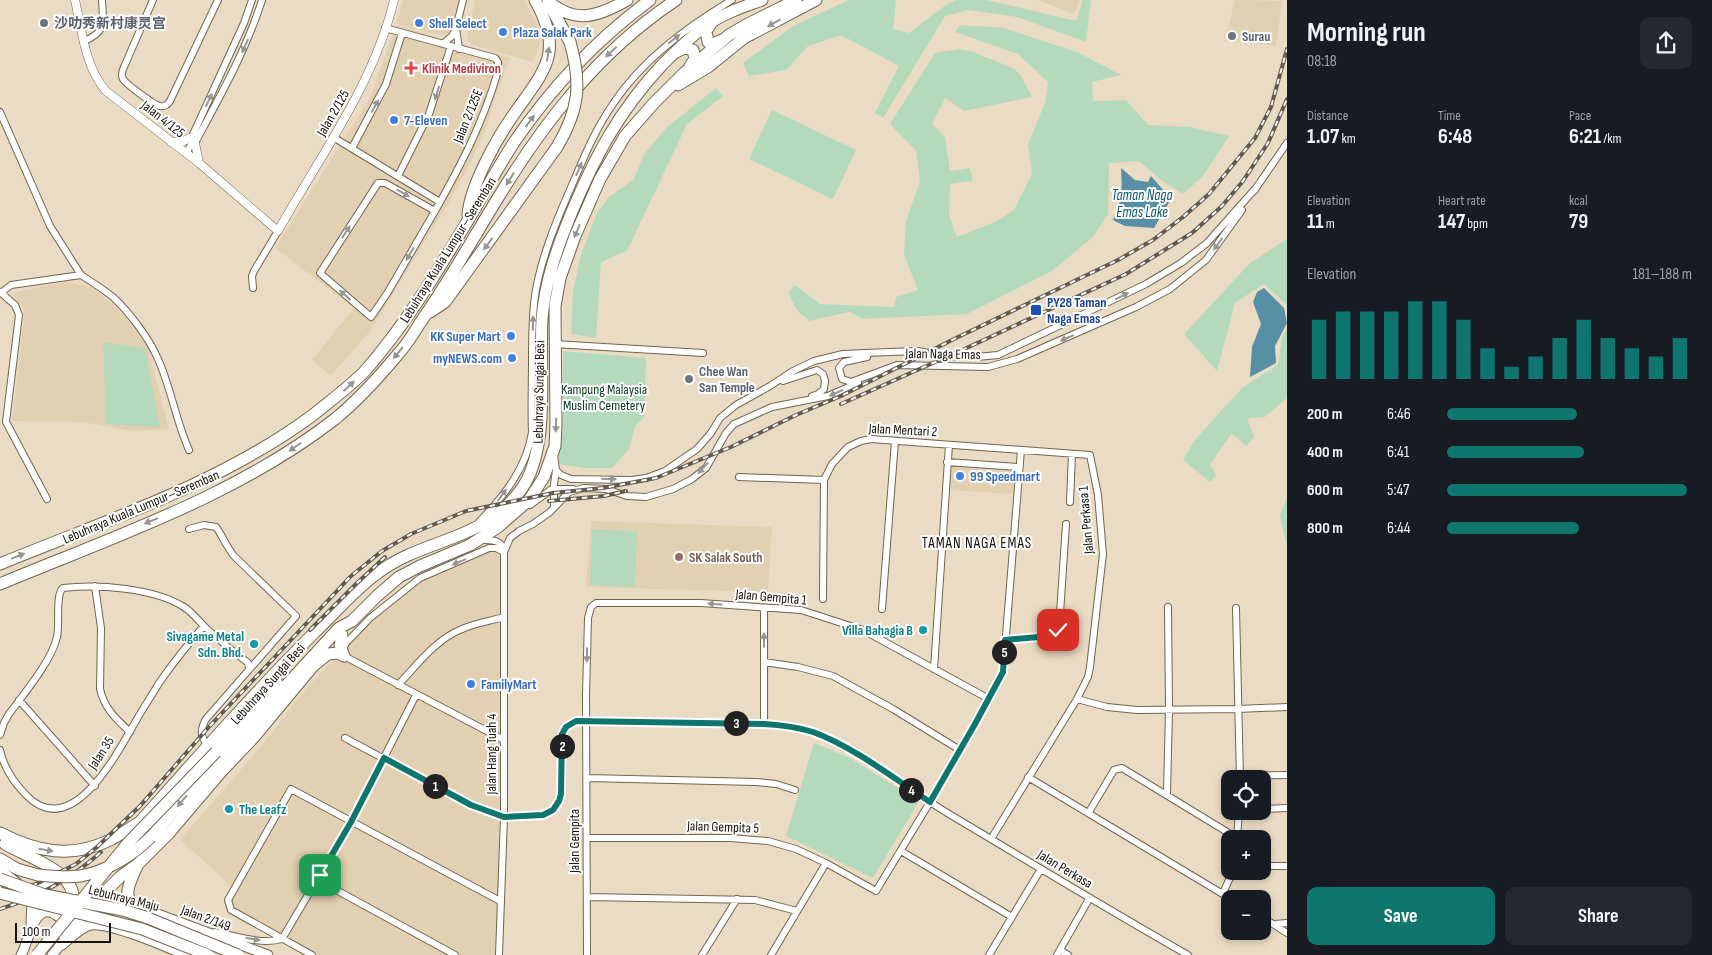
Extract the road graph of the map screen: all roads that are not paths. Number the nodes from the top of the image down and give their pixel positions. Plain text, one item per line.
1 (75, 0) edge
2 (102, 0) edge
3 (153, 0) edge
4 (218, 0) edge
5 (252, 0) edge
6 (262, 0) edge
7 (394, 0) edge
8 (463, 0) edge
9 (535, 0) edge
10 (627, 0) edge
11 (650, 0) edge
12 (676, 0) edge
13 (732, 0) edge
14 (762, 0) edge
15 (796, 0) edge
16 (816, 0) edge
17 (547, 1) edge
18 (713, 22) junction
19 (385, 28) junction
20 (456, 28) junction
21 (402, 33) junction
22 (730, 35) junction
23 (84, 41) junction
24 (443, 44) junction
25 (451, 46) junction
26 (459, 48) junction
27 (674, 53) junction
28 (684, 73) junction
29 (664, 93) junction
30 (0, 112) edge
31 (333, 137) junction
32 (171, 142) junction
33 (192, 142) junction
34 (1287, 143) edge
35 (352, 148) junction
36 (186, 153) junction
37 (199, 163) junction
38 (398, 176) junction
39 (1255, 189) junction
40 (440, 202) junction
41 (435, 211) junction
42 (467, 222) junction
43 (278, 231) junction
44 (81, 275) junction
45 (253, 288) dead end
46 (0, 293) edge
47 (426, 314) junction
48 (554, 344) junction
49 (889, 352) junction
50 (702, 353) dead end
51 (897, 365) junction
52 (770, 386) junction
53 (791, 402) junction
54 (3, 422) edge
55 (895, 441) junction
56 (949, 445) junction
57 (555, 446) junction
58 (189, 450) dead end
59 (1021, 450) junction
60 (1072, 454) junction
61 (1090, 455) joint
62 (948, 462) junction
63 (1019, 467) junction
64 (559, 472) junction
65 (739, 477) dead end
66 (824, 480) junction
67 (584, 488) junction
68 (554, 489) junction
69 (47, 499) dead end
70 (1070, 502) dead end
71 (554, 506) junction
72 (1066, 524) dead end
73 (189, 529) dead end
74 (469, 532) junction
75 (485, 540) junction
76 (470, 545) junction
77 (504, 552) junction
78 (0, 564) edge
79 (0, 584) edge
80 (95, 586) junction
81 (823, 600) dead end
82 (591, 607) joint
83 (1168, 607) dead end
84 (764, 608) junction
85 (1236, 608) dead end
86 (882, 609) dead end
87 (504, 617) junction
88 (352, 621) junction
89 (204, 626) junction
90 (342, 635) junction
91 (1005, 640) junction
92 (343, 654) junction
93 (322, 657) junction
94 (764, 662) junction
95 (249, 668) junction
96 (934, 669) junction
97 (398, 685) junction
98 (416, 695) junction
99 (989, 699) junction
100 (1077, 699) junction
101 (19, 700) junction
102 (1287, 707) edge
103 (1238, 709) junction
104 (1169, 710) junction
105 (587, 721) junction
106 (764, 724) junction
107 (251, 727) junction
108 (130, 732) junction
109 (0, 735) edge
110 (345, 738) dead end
111 (504, 740) junction
112 (212, 749) junction
113 (0, 750) edge
114 (960, 750) junction
115 (384, 758) junction
116 (1241, 770) edge
117 (220, 773) junction
118 (1287, 775) edge
119 (1271, 776) edge
120 (1028, 777) junction
121 (587, 778) junction
122 (95, 786) junction
123 (795, 790) dead end
124 (1167, 794) junction
125 (930, 802) junction
126 (1287, 808) edge
127 (1271, 809) edge
128 (1089, 812) junction
129 (504, 817) junction
130 (140, 822) junction
131 (351, 822) junction
132 (1224, 830) edge
133 (0, 833) edge
134 (587, 838) junction
135 (991, 839) junction
136 (0, 841) edge
137 (901, 851) junction
138 (0, 860) edge
139 (826, 863) junction
140 (138, 864) junction
141 (1271, 866) edge
142 (1287, 866) edge
143 (52, 869) junction
144 (1041, 869) junction
145 (0, 871) edge
146 (120, 877) junction
147 (0, 880) edge
148 (318, 880) junction
149 (28, 892) junction
150 (1221, 892) edge
151 (0, 893) edge
152 (587, 897) junction
153 (1089, 898) junction
154 (98, 899) joint
155 (737, 899) junction
156 (500, 900) junction
157 (136, 906) joint
158 (797, 911) junction
159 (1012, 917) junction
160 (1271, 922) edge
161 (32, 924) junction
162 (1274, 924) junction
163 (1287, 924) edge
164 (189, 926) junction
165 (1287, 933) edge
166 (282, 939) junction
167 (63, 940) junction
168 (250, 952) edge
169 (1058, 953) edge
170 (21, 955) edge
171 (37, 955) edge
172 (52, 955) edge
173 (185, 955) edge
174 (208, 955) edge
175 (238, 955) edge
176 (268, 955) edge
177 (312, 955) edge
178 (455, 955) edge
179 (499, 955) edge
180 (587, 955) edge
181 (702, 955) edge
182 (770, 955) edge
183 (989, 955) edge
184 (1068, 955) edge
185 (1188, 955) edge

1 - 23 street, Jalan 4/125
2 - 23 street
3 - 4 street
33 -> 5 street
6 -> 33 street
7 - 19 street, Jalan 2/125
8 - 20 street
42 -> 9 highway
10 - 17 highway
42 -> 11 highway, Lebuhraya Kuala Lumpur–Seremban
12 -> 47 highway, Lebuhraya Kuala Lumpur–Seremban
74 -> 13 street
14 - 18 highway, Lebuhraya Sungai Besi
15 - 22 highway, Lebuhraya Sungai Besi
16 -> 29 highway
17 -> 47 highway, bridge
18 - 22 highway
18 - 27 highway, Lebuhraya Sungai Besi
19 - 21 street, Jalan 2/125E
19 - 31 street, Jalan 2/125
20 - 24 street
20 - 26 street
21 - 24 street, Jalan 2/125E
35 -> 21 street
22 - 28 highway, Lebuhraya Sungai Besi
23 - 32 street, Jalan 4/125
24 - 25 street, Jalan 2/125E
25 - 26 street, Jalan 2/125E
25 -> 38 street
26 - 40 street, Jalan 2/125E
27 - 28 highway
27 - 74 highway, Lebuhraya Sungai Besi
28 - 29 highway, Lebuhraya Sungai Besi
29 -> 48 highway, Lebuhraya Sungai Besi
30 - 44 street
31 - 35 street
31 - 43 street, Jalan 2/125
32 - 33 street
32 - 36 street, Jalan 4/125
33 - 36 street
33 - 37 street
34 - 39 street, Jalan Naga Emas
35 - 38 street
36 - 37 street, Jalan 4/125
37 - 43 street, Jalan 4/125
38 - 40 street
49 -> 39 street, Jalan Naga Emas
39 -> 51 street, Jalan Naga Emas
40 - 41 street, Jalan 2/125E
41 -> 41 street, Jalan 2/125E
78 -> 42 highway, Lebuhraya Kuala Lumpur–Seremban
43 - 45 street
44 - 46 street
44 - 58 street
46 - 54 street
47 -> 79 highway, Lebuhraya Kuala Lumpur–Seremban
48 - 50 street
48 -> 57 highway, Lebuhraya Sungai Besi
49 - 51 street, Jalan Naga Emas
49 - 52 street, Jalan Naga Emas
51 -> 53 street, Jalan Naga Emas
52 - 53 street, Jalan Naga Emas
64 -> 52 street, Jalan Naga Emas
53 -> 67 street, Jalan Naga Emas
54 - 69 street
55 - 56 street, Jalan Mentari 2
55 - 66 street, Jalan Mentari 2
55 - 86 street
56 - 59 street, Jalan Mentari 2
56 - 62 street
57 - 64 street
57 - 76 highway, Lebuhraya Sungai Besi
59 - 60 street, Jalan Mentari 2
59 - 63 street
60 - 61 street, Jalan Mentari 2
60 - 70 street
61 - 100 street, Jalan Perkasa 1
62 - 63 street
62 - 96 street
63 - 91 street
64 - 68 street
65 - 66 street
66 - 81 street
67 - 68 street
67 - 71 street, Jalan Naga Emas
68 - 71 street
68 - 75 street
71 - 77 street, Jalan Naga Emas
72 - 91 street
73 - 95 street
74 - 112 highway, Lebuhraya Sungai Besi
75 - 76 street
75 - 77 street
76 - 88 highway, Lebuhraya Sungai Besi
77 - 87 street, Jalan Hang Tuah 4
77 -> 92 street
80 - 89 street
80 - 101 street
80 - 108 street
84 -> 82 street, Jalan Gempita 1
82 -> 105 street, Jalan Gempita
83 - 104 street
94 -> 84 street
84 - 96 street, Jalan Gempita 1
85 - 103 street
87 - 97 street
87 - 111 street, Jalan Hang Tuah 4
88 - 90 highway
88 - 107 highway, Lebuhraya Sungai Besi
89 - 95 street
89 - 108 street, Jalan 35
90 - 92 highway
90 - 93 highway
91 - 99 street
92 - 93 highway
92 - 97 street
93 - 117 highway
94 - 106 street
94 - 114 street
95 - 112 street
96 - 99 street, Jalan Gempita 1
97 - 98 street
98 - 111 street
98 - 115 street
99 - 114 street
100 - 104 street
100 - 120 street, Jalan Perkasa 1
101 - 109 street
101 - 122 street
102 - 103 street
103 - 104 street
103 - 116 street
104 - 124 street
105 - 106 street, Jalan Perkasa
105 - 121 street, Jalan Gempita
105 - 129 street
106 - 125 street, Jalan Perkasa
107 - 117 highway
107 -> 138 highway, Lebuhraya Sungai Besi, bridge
108 - 122 street, Jalan 35
110 - 115 street
111 - 129 street, Jalan Hang Tuah 4
112 - 130 highway
112 - 171 highway, bridge
113 - 122 street, Jalan 35
114 - 125 street
115 - 129 street
115 - 131 street
117 - 140 highway
118 - 119 street
120 - 128 street
120 - 135 street, Jalan Perkasa 1
121 - 123 street
121 - 134 street, Jalan Gempita
124 - 128 street
124 - 132 street
125 - 135 street, Jalan Perkasa
125 - 137 street
126 - 127 street
128 - 150 street
129 - 156 street, Jalan Hang Tuah 4
133 -> 130 highway
130 - 146 highway
131 - 148 street
131 - 156 street
131 - 166 street
134 - 139 street, Jalan Gempita 5
134 - 152 street, Jalan Gempita
135 - 144 street, Jalan Perkasa
136 - 143 highway
137 - 139 street, Jalan Gempita 5
137 - 159 street
139 - 158 street
140 - 146 highway
140 - 157 highway
141 - 142 street
143 - 149 highway
143 - 167 highway
144 - 153 street, Jalan Perkasa
144 - 159 street
145 - 149 highway
146 - 154 highway
147 - 175 highway, Lebuhraya Maju, bridge
148 - 166 street
148 - 178 street
149 - 161 highway
151 - 174 highway, Lebuhraya Maju, bridge
152 - 155 street
152 - 180 street, Jalan Gempita
153 - 169 street
153 - 185 street, Jalan Perkasa
154 - 167 main road
155 - 158 street
155 - 181 street
156 - 179 street, Jalan Hang Tuah 4
157 - 164 main road, Jalan 2/149
158 - 182 street
159 - 183 street
160 - 162 street
161 - 167 main road
161 - 170 main road
162 - 163 street
162 - 165 street
164 -> 166 street
164 - 168 main road, Jalan 2/149
166 - 177 street
167 - 172 main road
167 - 173 main road
168 - 176 main road, Jalan 2/149
169 - 184 street

